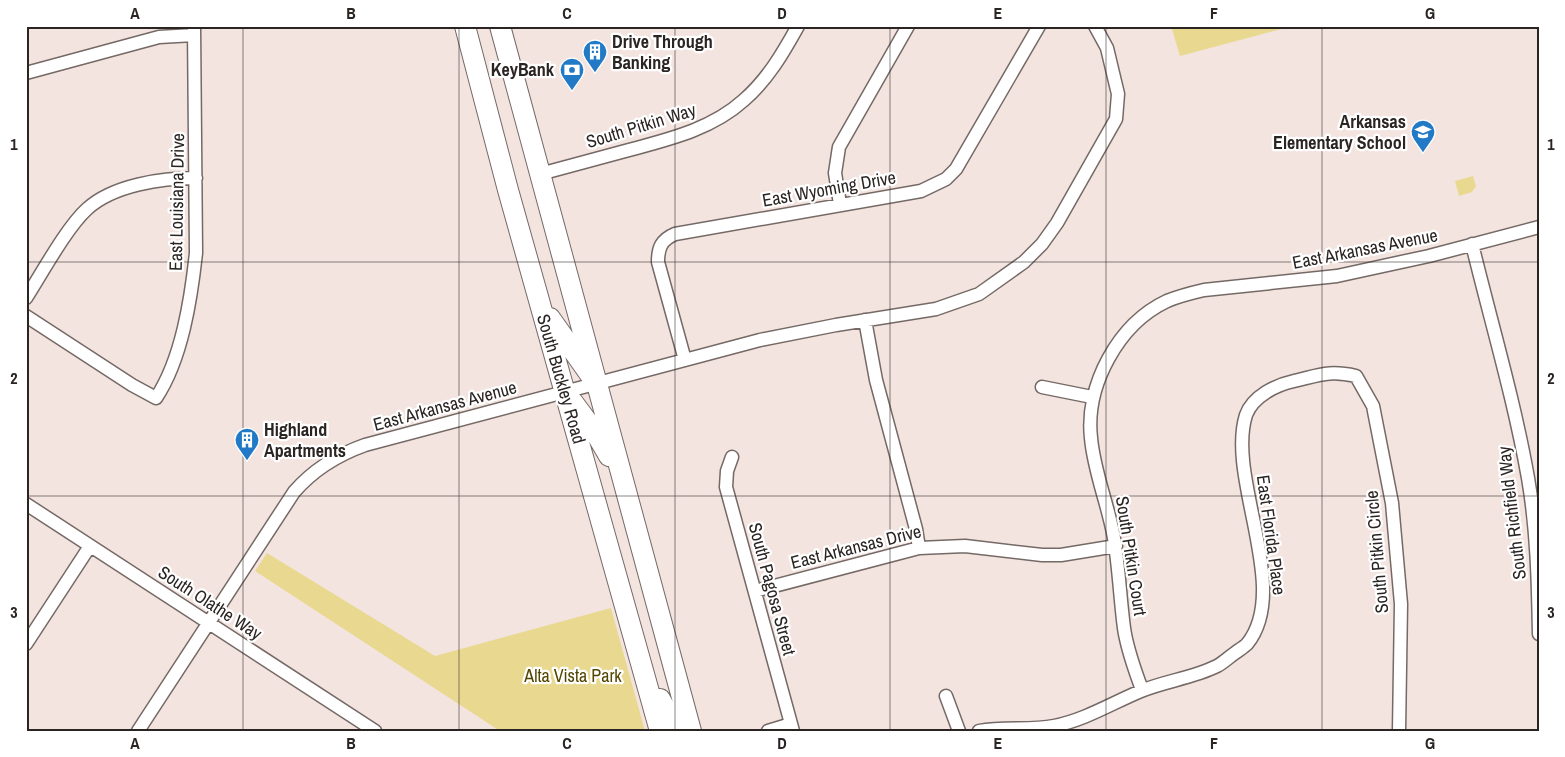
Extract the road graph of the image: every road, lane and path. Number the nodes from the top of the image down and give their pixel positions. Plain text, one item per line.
1 (465, 26) edge
2 (500, 26) edge
3 (798, 26) edge
4 (908, 26) edge
5 (1039, 26) edge
6 (1095, 26) edge
7 (194, 31) edge
8 (26, 73) edge
9 (540, 174) junction
10 (196, 178) junction
11 (840, 204) junction
12 (1539, 226) edge
13 (1472, 244) junction
14 (26, 298) edge
15 (540, 301) junction
16 (1166, 301) joint
17 (26, 316) edge
18 (865, 320) junction
19 (685, 360) junction
20 (1356, 376) joint
21 (597, 383) junction
22 (1042, 387) dead end
23 (565, 391) junction
24 (1092, 397) junction
25 (732, 457) dead end
26 (624, 482) junction
27 (26, 504) edge
28 (90, 546) junction
29 (1116, 546) junction
30 (919, 548) junction
31 (754, 591) junction
32 (208, 622) junction
33 (1539, 634) edge
34 (26, 644) edge
35 (642, 666) junction
36 (1142, 690) junction
37 (946, 696) dead end
38 (792, 727) edge
39 (138, 731) edge
40 (375, 731) edge
41 (660, 731) edge
42 (677, 731) edge
43 (691, 731) edge
44 (768, 731) edge
45 (959, 731) edge
46 (979, 731) edge
47 (1399, 731) edge

1 - 15 main road, South Buckley Road
2 - 9 main road, South Buckley Road
3 - 9 street, South Pitkin Way
4 - 11 street
5 - 11 street, East Wyoming Drive
6 - 18 street, East Arkansas Avenue
7 - 8 street
7 - 10 street, East Louisiana Drive
9 - 21 main road, South Buckley Road
10 - 14 street
10 - 17 street, East Louisiana Drive
11 - 19 street, East Wyoming Drive
12 - 13 street, East Arkansas Avenue
13 - 16 street, East Arkansas Avenue
13 - 33 street, South Richfield Way
15 - 21 main road
15 - 23 main road, South Buckley Road
16 - 24 street, South Pitkin Court
18 - 19 street, East Arkansas Avenue
18 - 30 street
19 - 21 street, East Arkansas Avenue
20 - 36 street, East Florida Place
20 - 47 street, South Pitkin Circle
21 - 23 street, East Arkansas Avenue
21 - 26 main road, South Buckley Road
22 - 24 street
23 - 26 main road
23 - 32 street, East Arkansas Avenue
23 - 35 main road, South Buckley Road
24 - 29 street, South Pitkin Court
25 - 31 street, South Pagosa Street
26 - 43 main road, South Buckley Road
27 - 28 street, South Olathe Way
28 - 32 street, South Olathe Way
28 - 34 street
29 - 30 street, East Arkansas Drive
29 - 36 street, South Pitkin Court
30 - 31 street, East Arkansas Drive
31 - 38 street, South Pagosa Street
32 - 39 street, East Arkansas Avenue
32 - 40 street, South Olathe Way
35 - 41 main road, South Buckley Road
35 - 42 main road
36 - 46 street, East Florida Place
37 - 45 street
38 - 44 street

